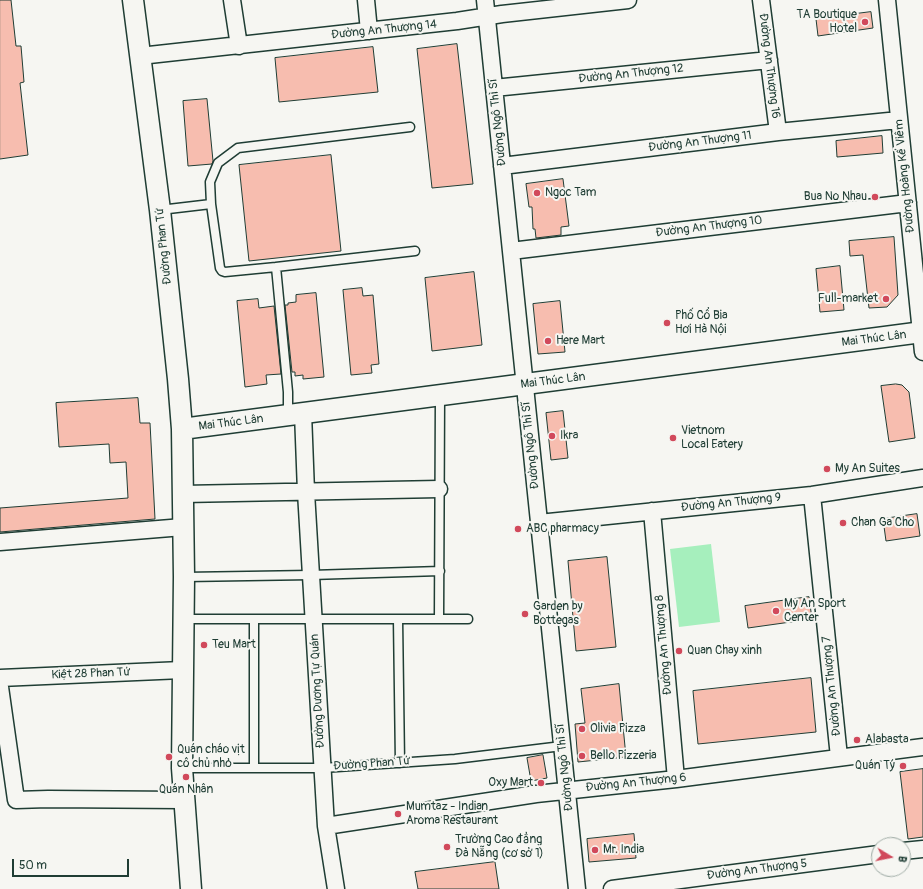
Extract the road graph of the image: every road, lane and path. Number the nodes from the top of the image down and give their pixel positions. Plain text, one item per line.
1 (133, 0) edge
2 (232, 0) edge
3 (366, 0) edge
4 (485, 0) edge
5 (628, 0) edge
6 (761, 0) edge
7 (886, 0) edge
8 (487, 16) junction
9 (369, 31) junction
10 (239, 46) junction
11 (140, 56) junction
12 (769, 60) junction
13 (494, 88) junction
14 (899, 120) junction
15 (410, 127) dead end
16 (778, 132) junction
17 (502, 166) junction
18 (908, 203) junction
19 (211, 204) junction
20 (160, 210) junction
21 (415, 251) dead end
22 (511, 251) junction
23 (276, 266) junction
24 (922, 332) edge
25 (923, 352) edge
26 (525, 384) junction
27 (440, 396) junction
28 (295, 414) junction
29 (182, 429) junction
30 (923, 478) edge
31 (439, 489) junction
32 (306, 492) junction
33 (183, 494) junction
34 (812, 495) junction
35 (652, 511) junction
36 (539, 523) junction
37 (183, 527) junction
38 (0, 542) edge
39 (440, 571) junction
40 (311, 575) junction
41 (184, 577) junction
42 (183, 619) junction
43 (254, 619) junction
44 (398, 619) junction
45 (439, 619) junction
46 (468, 619) dead end
47 (314, 620) junction
48 (182, 670) junction
49 (0, 678) edge
50 (0, 687) edge
51 (562, 746) junction
52 (923, 746) edge
53 (839, 757) junction
54 (400, 763) junction
55 (182, 768) junction
56 (254, 768) junction
57 (323, 768) junction
58 (676, 779) junction
59 (567, 790) junction
60 (183, 800) junction
61 (326, 826) junction
62 (923, 849) edge
63 (911, 850) edge
64 (871, 855) edge
65 (191, 889) edge
66 (336, 889) edge
67 (577, 889) edge
68 (612, 889) edge

1 - 11 street, Đường Phan Tứ
2 - 10 street
3 - 9 street
4 - 8 street, Đường Ngô Thì Sĩ
5 - 8 street, Đường An Thượng 14
6 - 12 street, Đường An Thượng 16
7 - 14 street, Đường Hoàng Kế Viêm
8 - 9 street, Đường An Thượng 14
8 - 13 street, Đường Ngô Thì Sĩ
9 - 10 street, Đường An Thượng 14
10 - 11 street, Đường An Thượng 14
11 - 20 street, Đường Phan Tứ
12 - 13 street, Đường An Thượng 12
12 - 16 street, Đường An Thượng 16
13 - 17 street, Đường Ngô Thì Sĩ
14 - 16 street, Đường An Thượng 11
14 - 18 street, Đường Hoàng Kế Viêm
15 - 19 lane
16 - 17 street, Đường An Thượng 11
17 - 22 street, Đường Ngô Thì Sĩ
18 - 22 street, Đường An Thượng 10
18 - 24 street, Đường Hoàng Kế Viêm
19 - 20 lane
19 - 23 lane
20 - 29 street, Đường Phan Tứ
21 - 23 lane
22 - 26 street, Đường Ngô Thì Sĩ
23 - 28 lane
24 - 25 street, Đường Hoàng Kế Viêm
24 - 26 street, Mai Thúc Lân
26 - 27 street, Mai Thúc Lân
26 - 36 street, Đường Ngô Thì Sĩ
27 - 28 street, Mai Thúc Lân
27 - 31 lane
28 - 29 street, Mai Thúc Lân
28 - 32 street, Đường Dương Tự Quán
29 - 33 street, Đường Phan Tứ
30 - 34 street, Đường An Thượng 9
31 - 32 street
31 - 39 lane
32 - 33 street
32 - 40 street, Đường Dương Tự Quán
33 - 37 street, Đường Phan Tứ
34 - 35 street, Đường An Thượng 9
34 - 53 street, Đường An Thượng 7
35 - 36 street, Đường An Thượng 9
35 - 58 street, Đường An Thượng 8
36 - 51 street, Đường Ngô Thì Sĩ
37 - 38 street
37 - 41 street, Đường Phan Tứ
39 - 40 lane
39 - 45 lane
40 - 41 lane
40 - 47 street, Đường Dương Tự Quán
41 - 42 street, Đường Phan Tứ
42 - 43 lane
42 - 48 street, Đường Phan Tứ
43 - 47 lane
43 - 56 lane
44 - 45 lane
44 - 47 lane
44 - 54 lane
45 - 46 lane
47 - 57 street, Đường Dương Tự Quán
48 - 49 street, Kiệt 28 Phan Tứ
48 - 55 street, Đường Phan Tứ
50 - 60 street
51 - 54 lane, Đường Phan Tứ
51 - 59 street, Đường Ngô Thì Sĩ
52 - 53 street, Đường An Thượng 6
53 - 58 street, Đường An Thượng 6
54 - 57 lane, Đường Phan Tứ
55 - 56 lane, Đường Phan Tứ
55 - 60 street, Đường Phan Tứ
56 - 57 lane, Đường Phan Tứ
57 - 61 street, Đường Dương Tự Quán
58 - 59 street, Đường An Thượng 6
59 - 61 street, Đường An Thượng 6
59 - 67 street, Đường Ngô Thì Sĩ
60 - 65 street, Đường Phan Tứ
61 - 66 street, Đường Dương Tự Quán
62 - 63 street
64 - 68 street, Đường An Thượng 5

